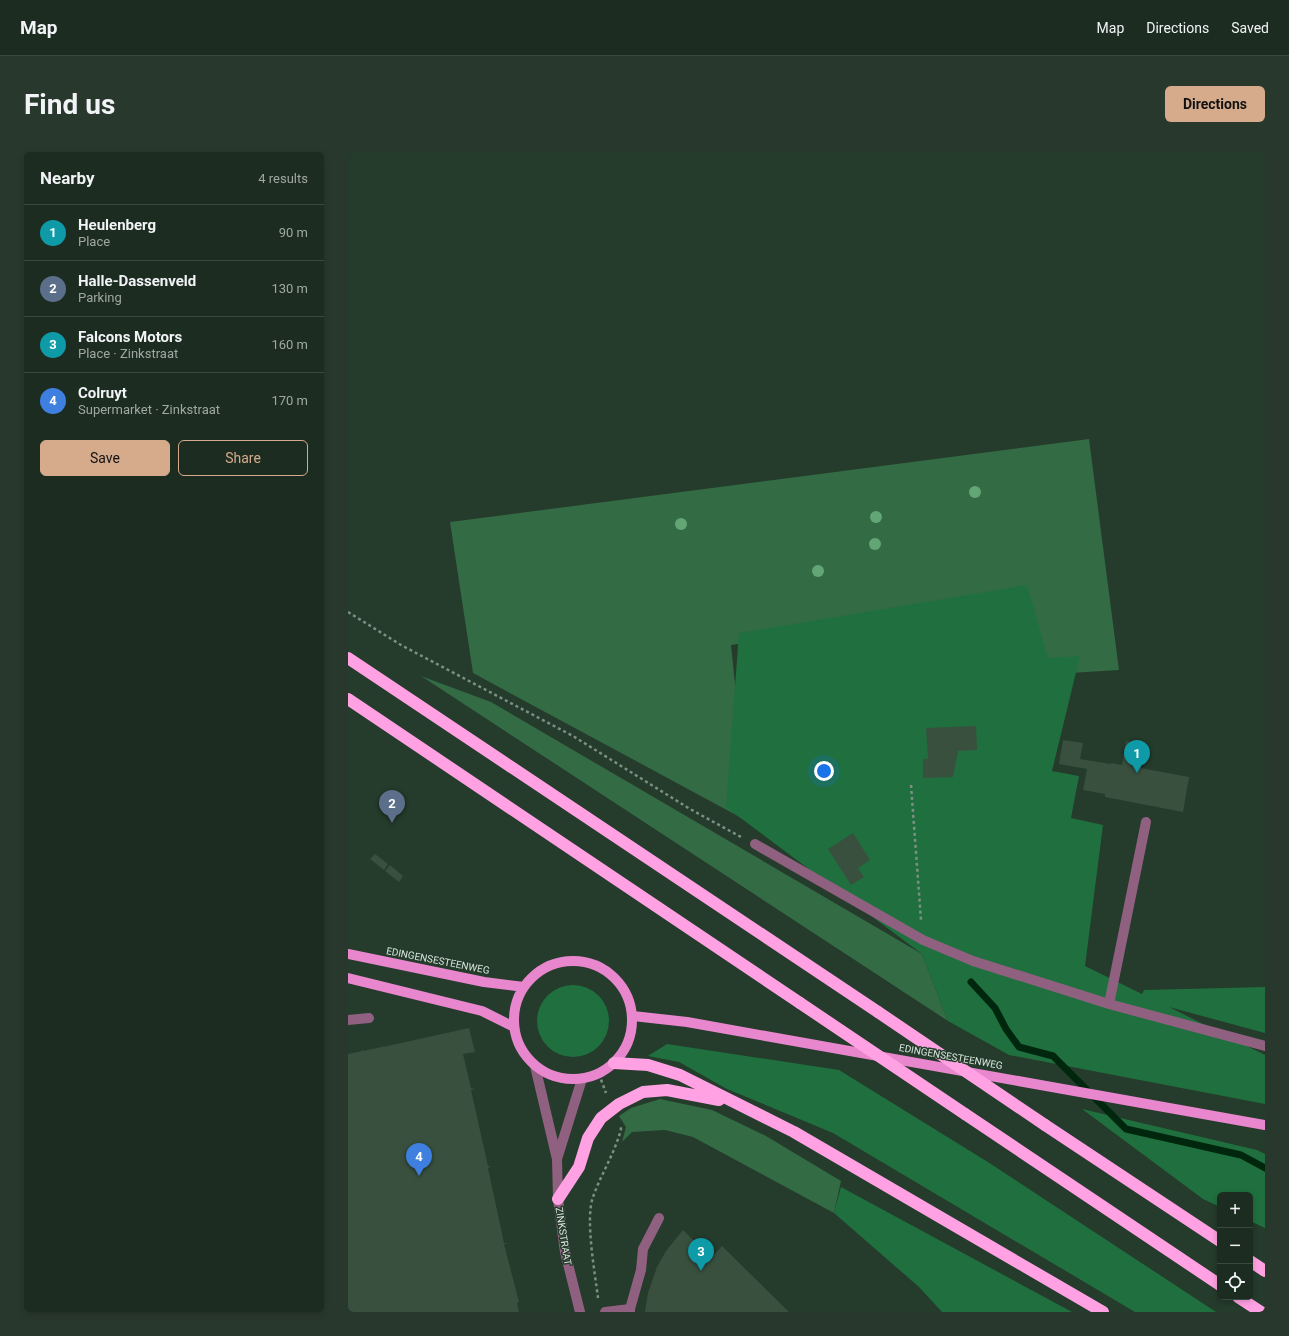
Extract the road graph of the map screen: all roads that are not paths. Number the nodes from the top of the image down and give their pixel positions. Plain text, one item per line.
1 (348, 658) edge
2 (348, 699) edge
3 (1146, 822) dead end
4 (755, 844) road end
5 (348, 954) edge
6 (348, 978) edge
7 (524, 987) junction
8 (1109, 1004) junction
9 (633, 1016) junction
10 (369, 1018) dead end
11 (348, 1020) edge
12 (514, 1027) junction
13 (1265, 1046) edge
14 (614, 1063) junction
15 (535, 1066) junction
16 (582, 1079) junction
17 (731, 1102) junction
18 (1265, 1125) edge
19 (557, 1159) junction
20 (558, 1199) junction
21 (660, 1218) dead end
22 (1217, 1239) edge
23 (1253, 1263) edge
24 (1265, 1271) edge
25 (1217, 1283) edge
26 (1243, 1300) edge
27 (602, 1308) edge
28 (630, 1310) edge
29 (580, 1312) edge
30 (1103, 1312) edge
31 (1261, 1312) edge

1 - 22 highway, bridge
2 - 25 highway, bridge
3 - 8 street
4 - 8 street
5 - 7 main road, EDINGENSESTEENWEG
6 - 12 main road
7 - 9 main road
7 - 12 main road
8 - 13 street
9 - 14 main road
9 - 18 main road, EDINGENSESTEENWEG
10 - 11 street
12 - 15 main road
14 - 16 main road
14 - 17 highway
15 - 16 main road
15 - 19 street, ZINKSTRAAT
16 - 19 street, ZINKSTRAAT
17 - 20 highway
17 - 30 highway
19 - 20 street, ZINKSTRAAT
20 - 29 street, ZINKSTRAAT
21 - 28 street
23 - 24 highway
26 - 31 highway
27 - 28 street

